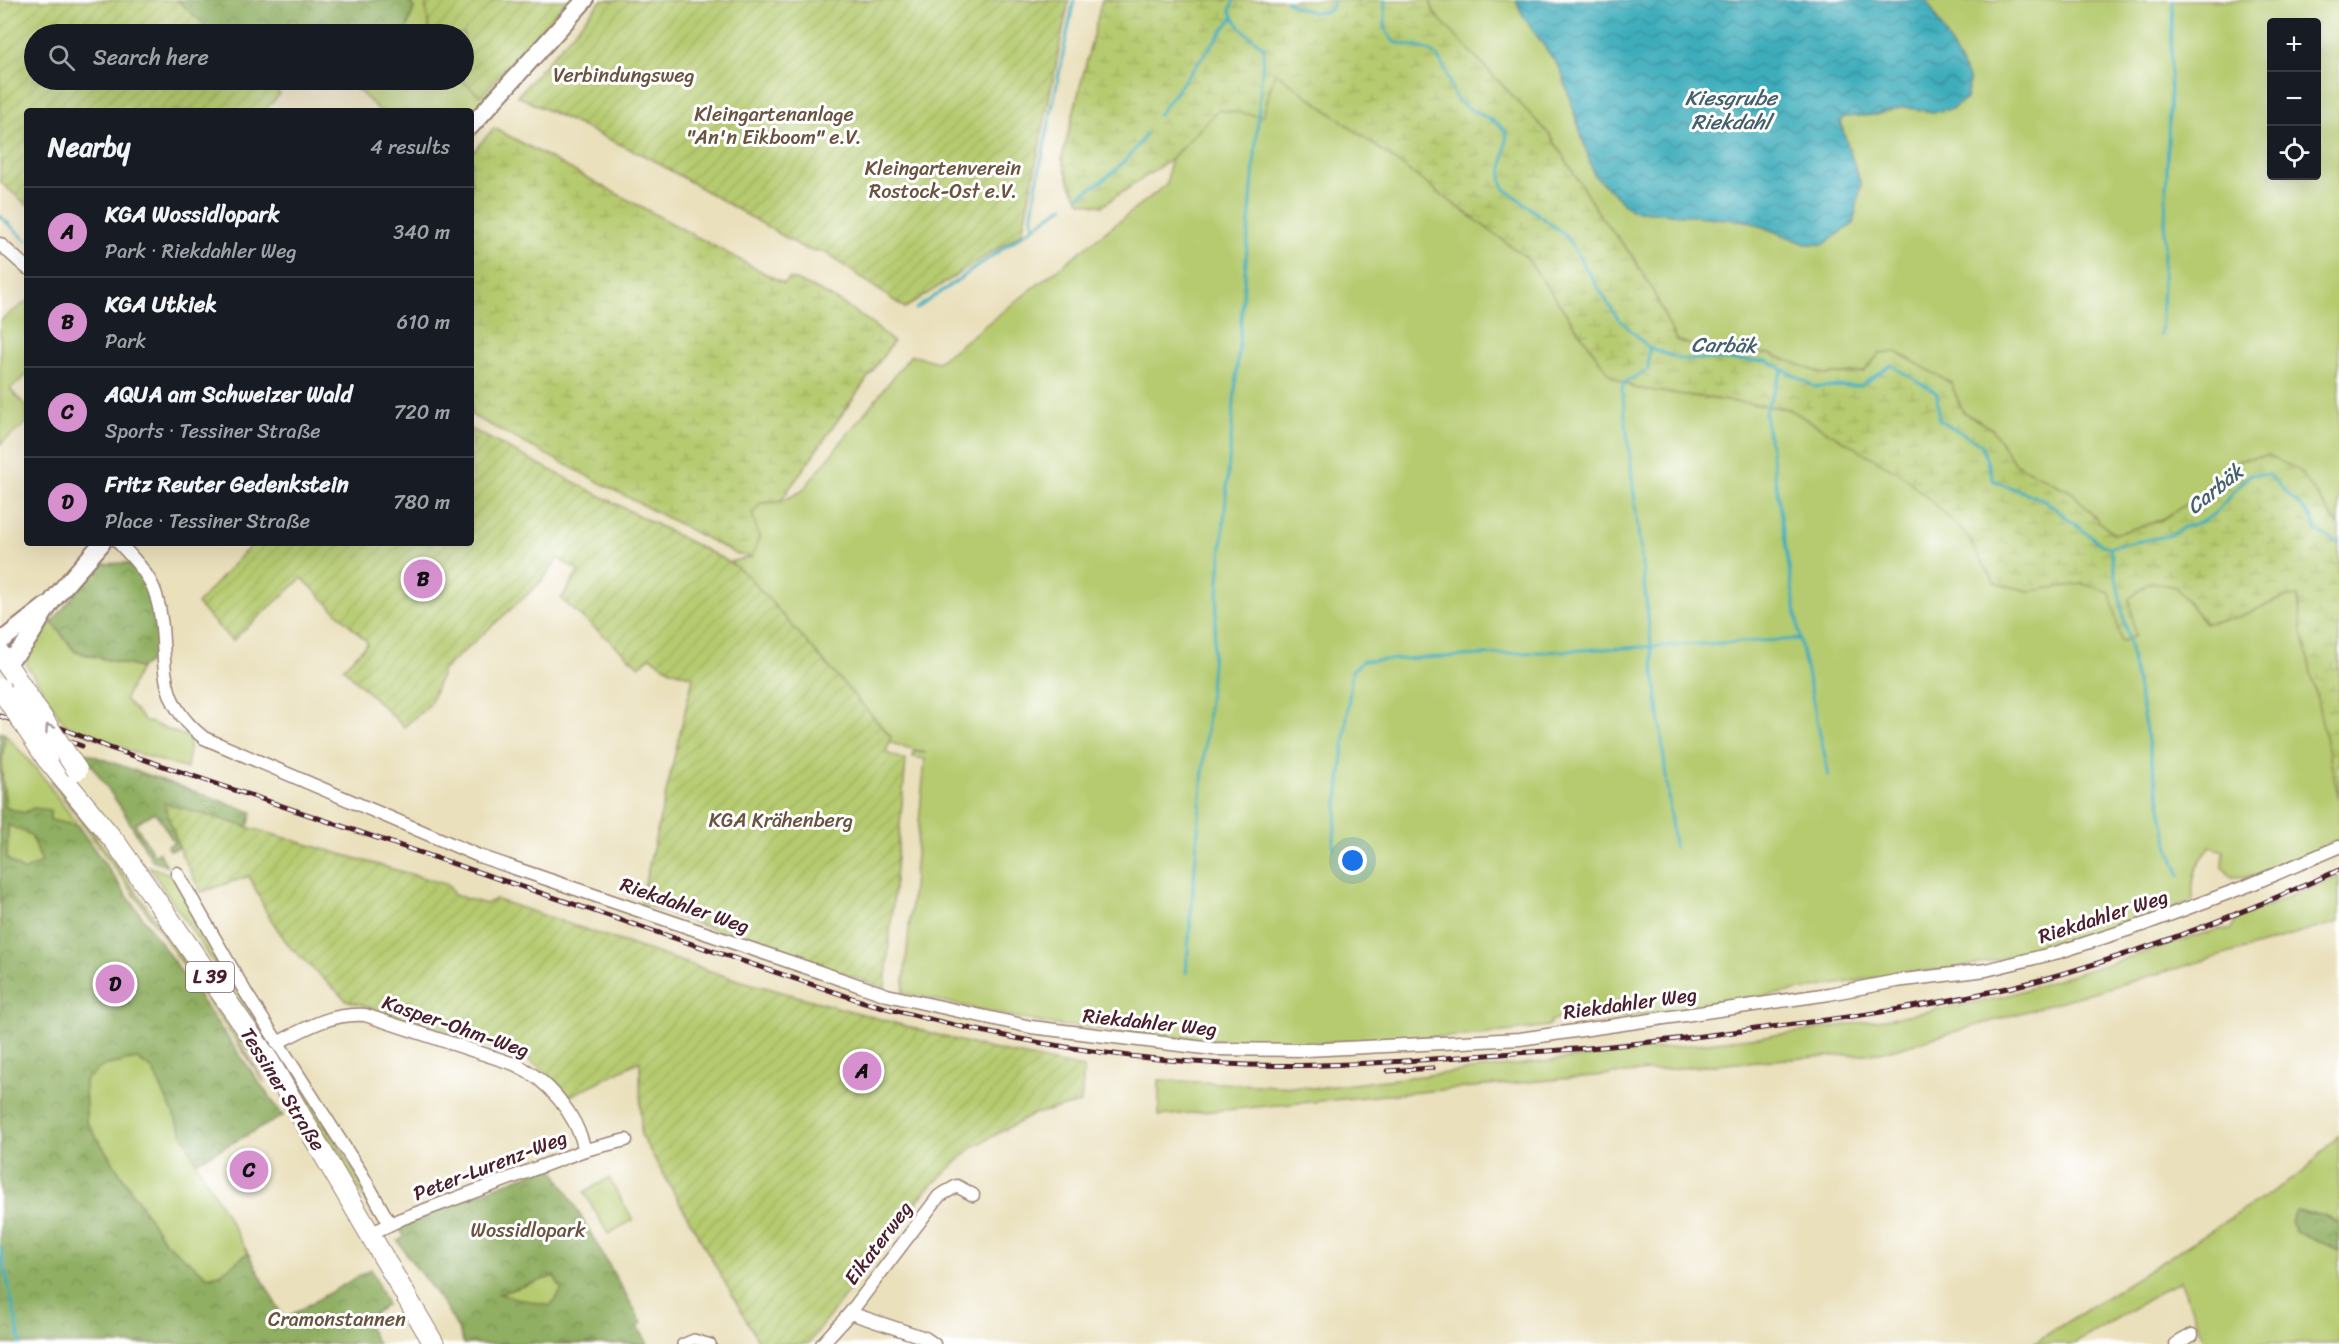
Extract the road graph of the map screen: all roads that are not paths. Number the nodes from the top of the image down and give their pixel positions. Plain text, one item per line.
1 (585, 0) edge
2 (474, 123) edge
3 (0, 244) edge
4 (24, 265) edge
5 (99, 546) edge
6 (122, 546) edge
7 (52, 602) junction
8 (0, 642) edge
9 (2, 661) edge
10 (0, 688) edge
11 (116, 843) junction
12 (2339, 847) edge
13 (177, 873) dead end
14 (277, 1043) junction
15 (626, 1140) dead end
16 (585, 1150) junction
17 (973, 1194) dead end
18 (390, 1224) junction
19 (370, 1234) junction
20 (850, 1312) junction
21 (901, 1332) junction
22 (2192, 1335) dead end
23 (434, 1344) edge
24 (682, 1344) edge
25 (711, 1344) edge
26 (822, 1344) edge
27 (908, 1344) edge
28 (934, 1344) edge
29 (2176, 1344) edge

1 - 2 main road
3 - 4 street
5 - 7 main road
6 - 12 street, Riekdahler Weg
7 - 8 main road
7 - 9 main road
11 -> 9 main road, Tessiner Straße / L 39, bridge
10 - 11 main road, Tessiner Straße / L 39, bridge
11 - 19 main road, Tessiner Straße / L 39
13 - 14 street, Tessiner Straße
14 - 16 street, Kasper-Ohm-Weg
14 - 18 street, Tessiner Straße
15 - 16 street, Peter-Lurenz-Weg
16 - 18 street, Peter-Lurenz-Weg
17 - 20 street, Eikaterweg
18 - 19 street, Peter-Lurenz-Weg
19 - 23 main road, Tessiner Straße / L 39
20 - 21 street
20 - 26 street, Eikaterweg
21 - 27 street
21 - 28 street
22 - 29 street
24 - 25 street

